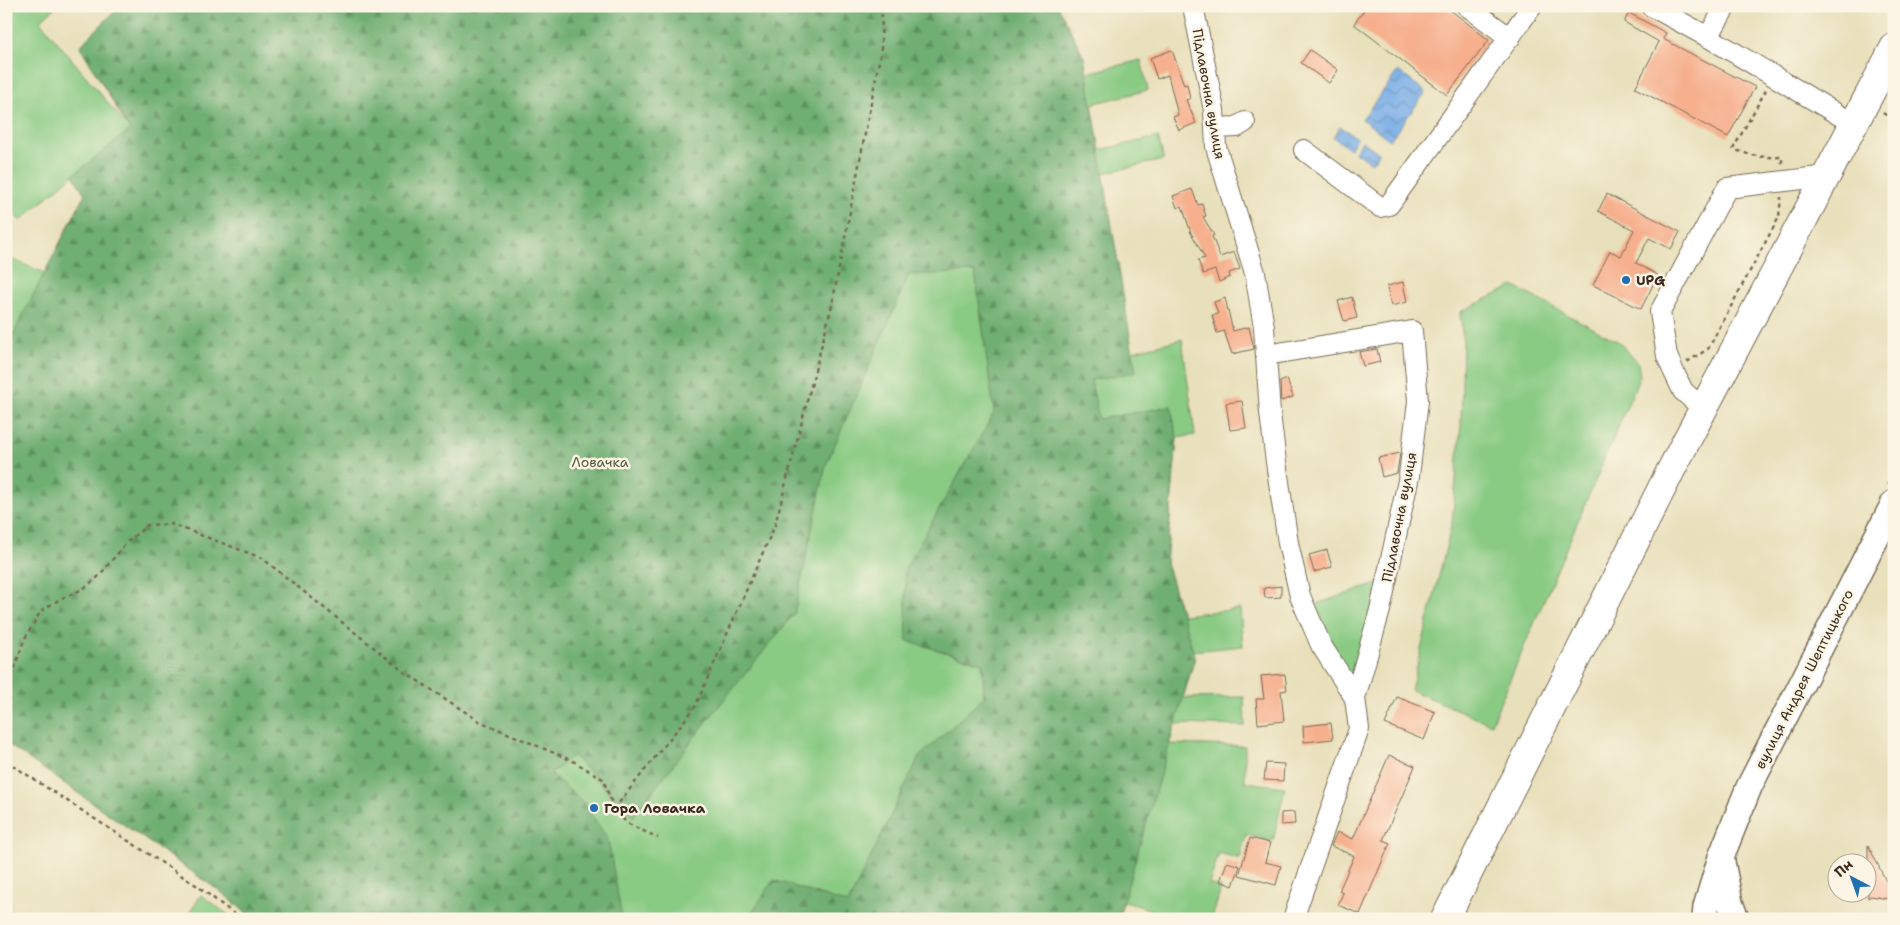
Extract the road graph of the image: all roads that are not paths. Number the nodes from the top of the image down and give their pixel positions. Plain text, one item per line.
1 (1193, 6) edge
2 (1467, 6) edge
3 (1532, 6) edge
4 (1651, 6) edge
5 (1726, 6) edge
6 (1708, 37) junction
7 (1510, 38) junction
8 (1892, 54) edge
9 (1245, 122) dead end
10 (1854, 124) junction
11 (1216, 128) junction
12 (1304, 150) dead end
13 (1827, 176) junction
14 (1266, 355) junction
15 (1706, 404) junction
16 (1894, 503) edge
17 (1355, 698) junction
18 (1721, 857) junction
19 (1294, 919) edge
20 (1445, 919) edge
21 (1706, 919) edge
22 (1736, 919) edge

1 - 11 street, Підлавочна вулиця
2 - 7 street
3 - 7 street
4 - 6 street
5 - 6 street
6 - 10 street
7 - 12 street
8 - 10 highway
9 - 11 street
10 - 13 highway
11 - 14 street, Підлавочна вулиця
13 - 15 highway
13 - 15 street
14 - 17 street, Підлавочна вулиця
14 - 17 street, Підлавочна вулиця
15 - 20 highway
16 - 18 main road, вулиця Андрея Шептицького
17 - 19 street, Підлавочна вулиця
18 - 21 main road, вулиця Андрея Шептицького
18 - 22 main road

